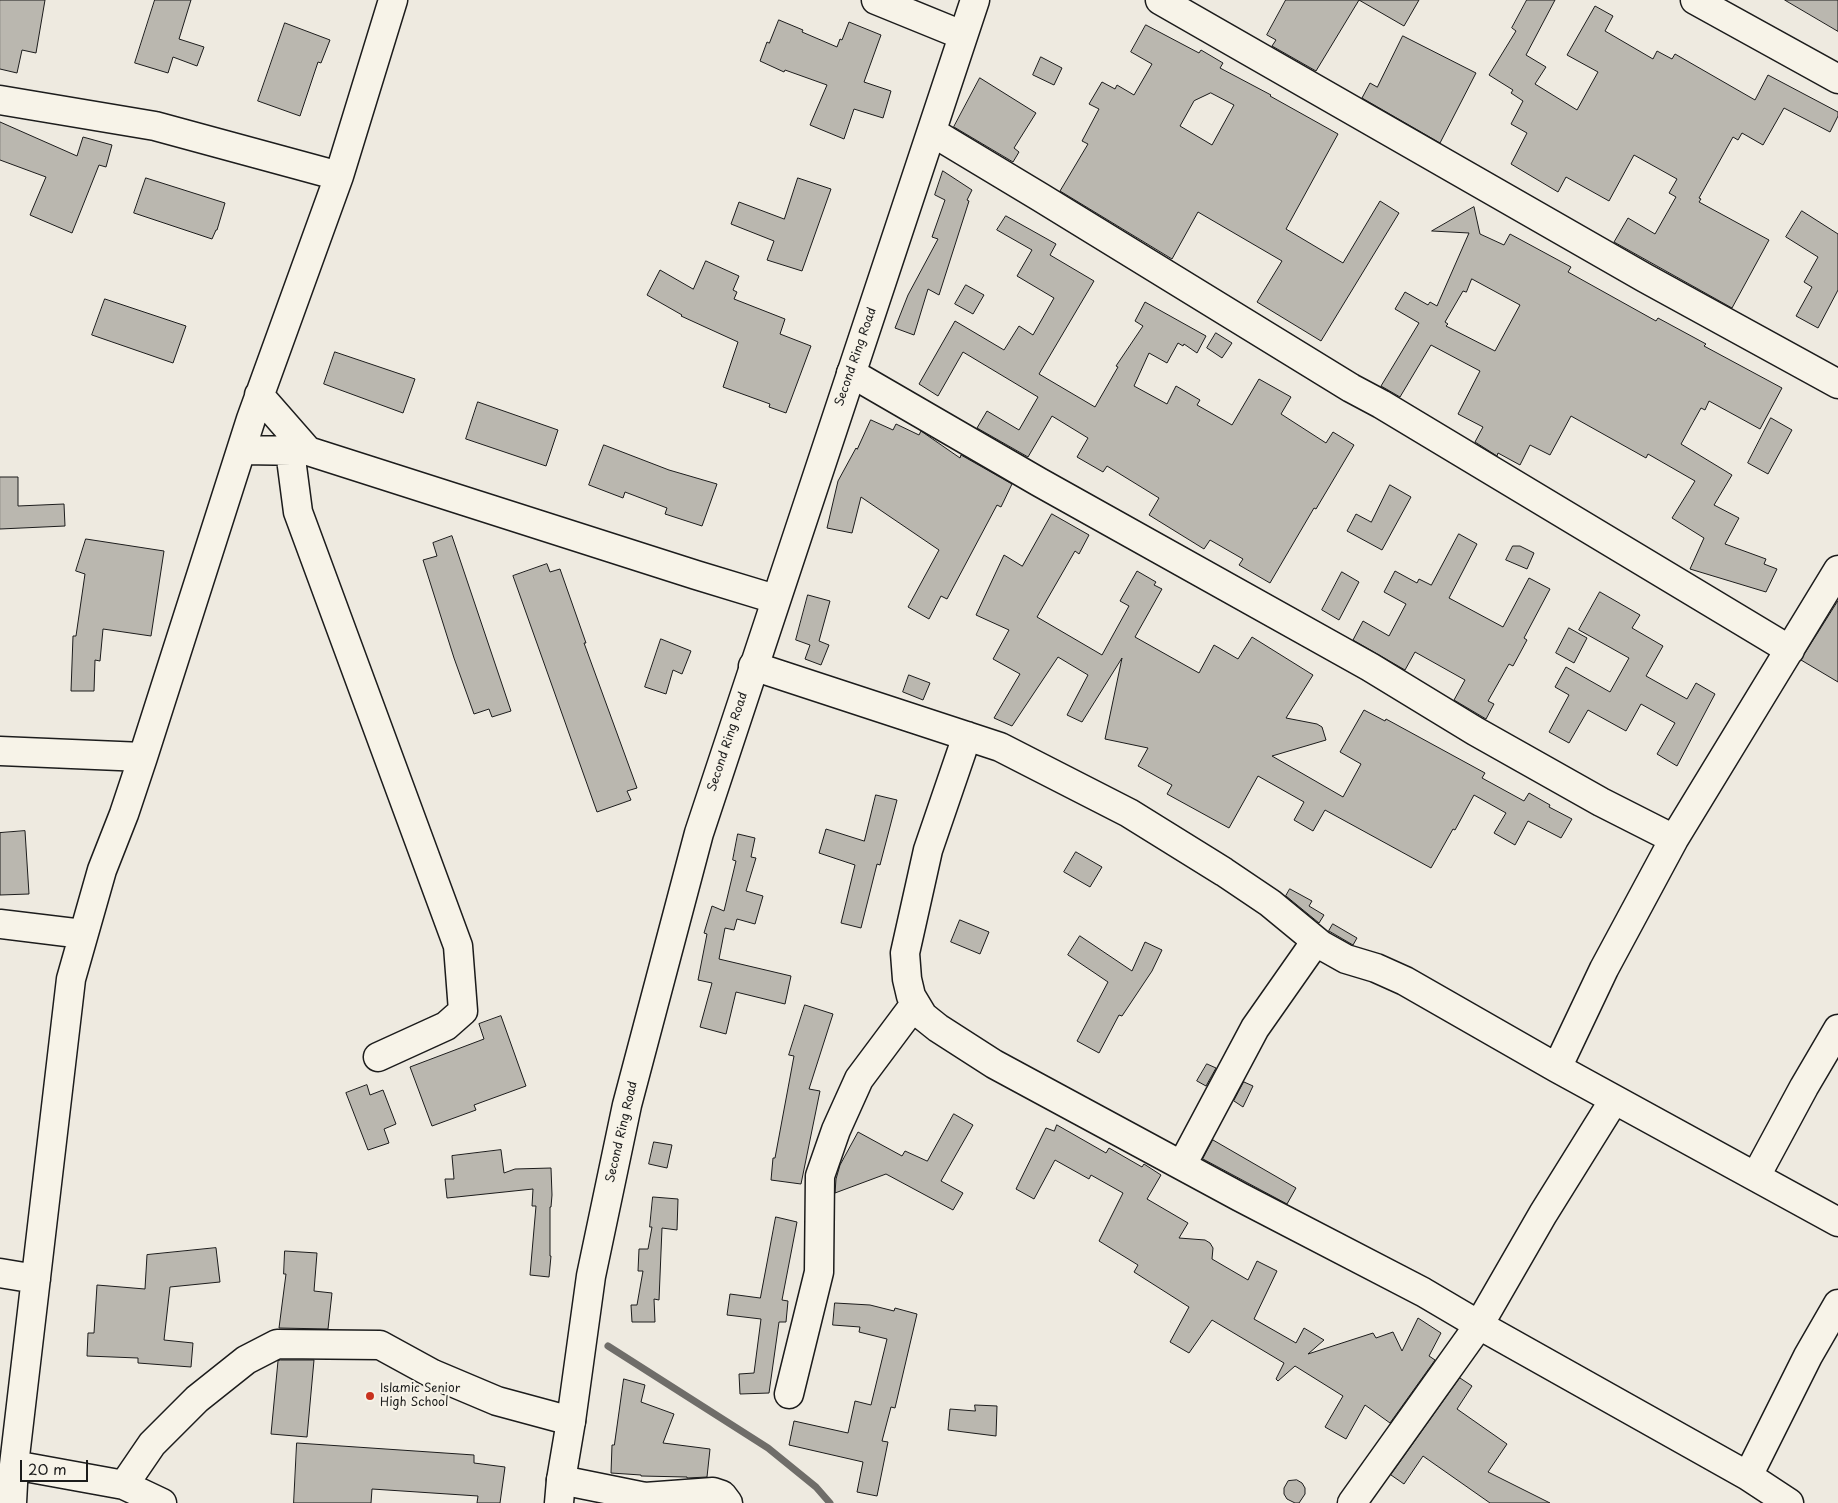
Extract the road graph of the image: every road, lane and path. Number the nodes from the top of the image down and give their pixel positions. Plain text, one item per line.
1 (392, 0) edge
2 (876, 0) edge
3 (975, 0) edge
4 (1160, 0) edge
5 (1704, 2) edge
6 (962, 35) junction
7 (1838, 79) edge
8 (0, 100) edge
9 (932, 132) junction
10 (339, 176) junction
11 (850, 373) junction
12 (1838, 384) edge
13 (259, 395) junction
14 (242, 450) junction
15 (299, 451) junction
16 (1838, 570) edge
17 (775, 599) junction
18 (1790, 650) junction
19 (753, 666) junction
20 (967, 736) junction
21 (0, 751) edge
22 (143, 757) junction
23 (1674, 839) junction
24 (0, 924) edge
25 (83, 934) junction
26 (1316, 941) junction
27 (915, 1004) junction
28 (1838, 1029) edge
29 (378, 1058) dead end
30 (1557, 1068) junction
31 (1614, 1100) junction
32 (1182, 1165) junction
33 (1756, 1176) junction
34 (1838, 1222) edge
35 (0, 1273) edge
36 (36, 1279) junction
37 (1838, 1304) edge
38 (1479, 1325) junction
39 (789, 1394) dead end
40 (571, 1421) junction
41 (14, 1465) junction
42 (1748, 1476) junction
43 (124, 1485) junction
44 (560, 1491) edge
45 (12, 1503) edge
46 (162, 1503) edge
47 (728, 1503) edge
48 (1352, 1503) edge
49 (1789, 1503) edge

1 - 10 street
2 - 6 street
3 - 6 street, Second Ring Road
4 - 12 street
5 - 7 street
6 - 9 street, Second Ring Road
8 - 10 street
9 - 11 street, Second Ring Road
9 - 18 street
10 - 13 street
11 - 17 street, Second Ring Road
11 - 23 street
13 - 14 street
13 - 15 street
14 - 15 street
14 - 22 street
15 - 17 street
15 - 29 street
16 - 18 street
17 - 19 street, Second Ring Road
18 - 23 street
19 - 20 street
19 - 40 street, Second Ring Road
20 - 26 street
20 - 27 street
21 - 22 street
22 - 25 street
23 - 30 street
24 - 25 street
25 - 36 street
26 - 30 street
26 - 32 street
27 - 32 street
27 - 39 street
28 - 33 street
30 - 31 street
31 - 33 street
31 - 38 street
32 - 38 street
33 - 34 street
35 - 36 street
36 - 41 street
37 - 42 street
38 - 42 street
38 - 48 street
40 - 43 street
40 - 44 street, Second Ring Road
41 - 43 street
41 - 45 street
42 - 49 street
43 - 46 street
44 - 47 street

